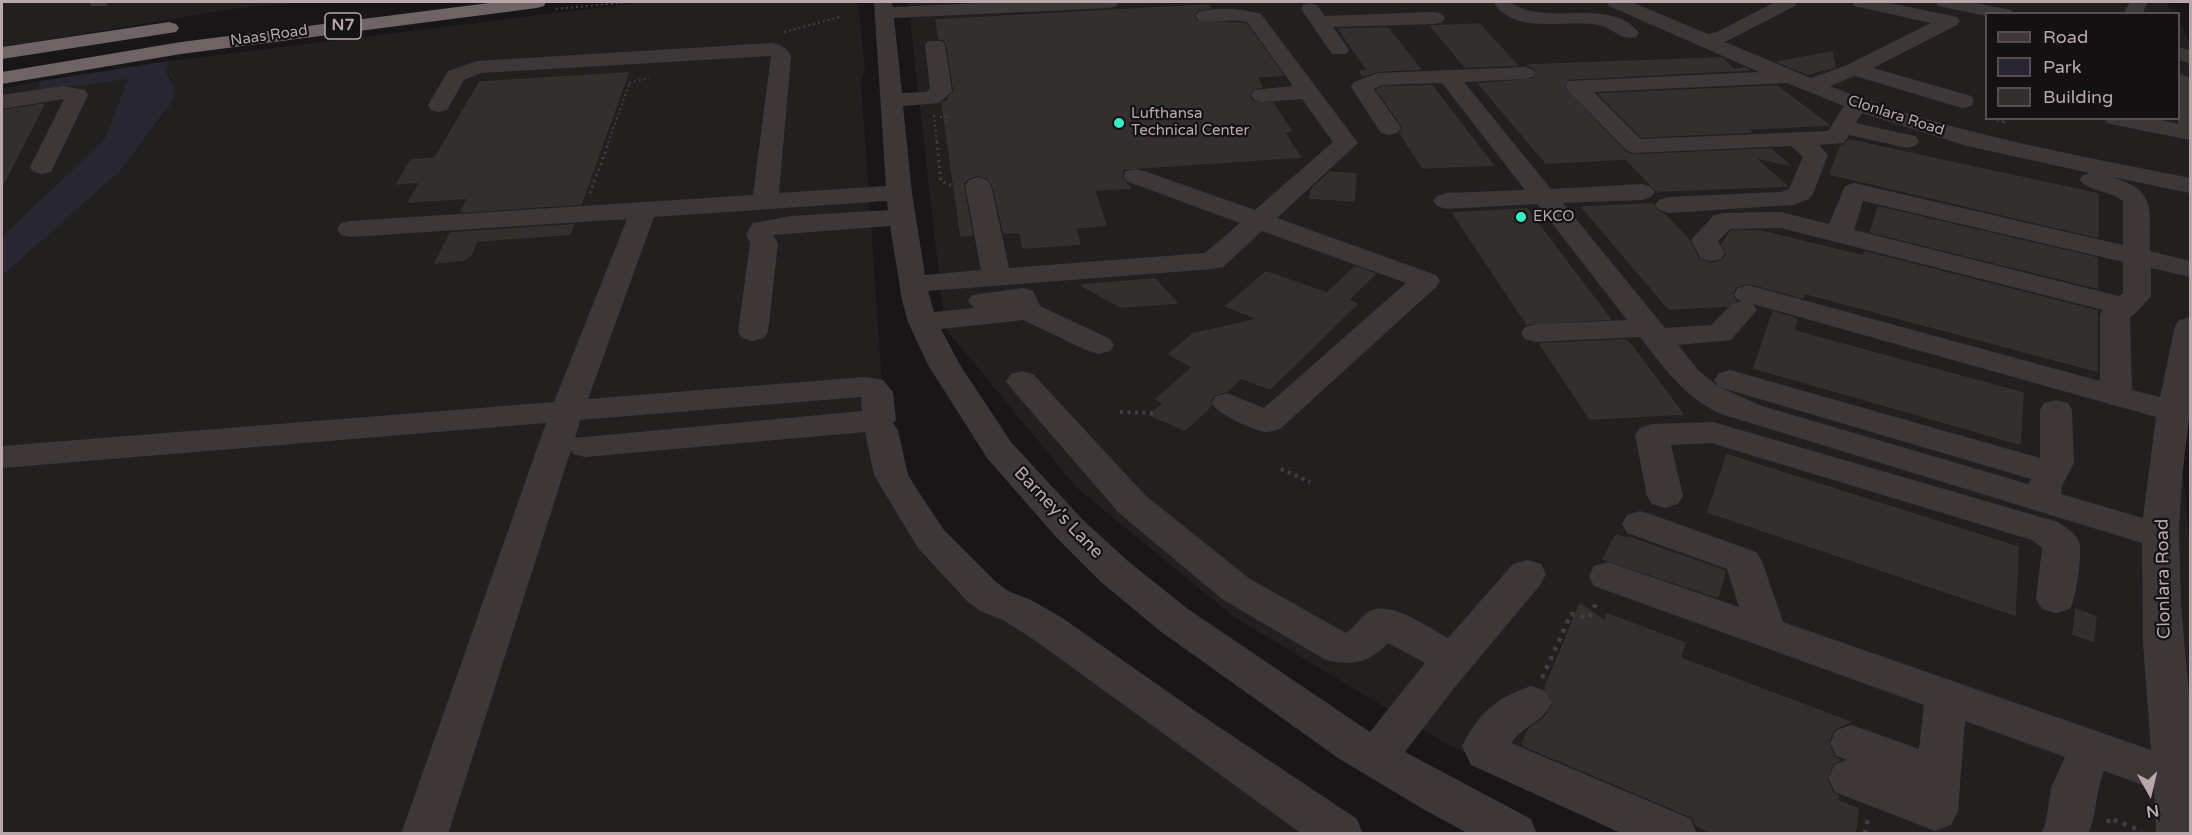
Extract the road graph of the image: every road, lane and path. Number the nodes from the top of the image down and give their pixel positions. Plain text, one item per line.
1 (531, 2) edge
2 (538, 2) edge
3 (1110, 2) edge
4 (1308, 2) edge
5 (1332, 2) edge
6 (1421, 2) edge
7 (1502, 2) edge
8 (1616, 2) edge
9 (1788, 2) edge
10 (1861, 2) edge
11 (1945, 2) edge
12 (1010, 4) edge
13 (901, 7) edge
14 (1998, 12) edge
15 (1205, 16) dead end
16 (840, 17) dead end
17 (1318, 22) junction
18 (188, 26) dead end
19 (1629, 33) dead end
20 (774, 35) dead end
21 (1709, 40) junction
22 (935, 45) dead end
23 (1339, 50) dead end
24 (2, 55) edge
25 (648, 64) junction
26 (1854, 69) junction
27 (1525, 73) dead end
28 (1448, 76) junction
29 (1789, 77) junction
30 (2, 78) edge
31 (1834, 78) junction
32 (2180, 80) edge
33 (1810, 86) junction
34 (1308, 92) junction
35 (1262, 95) dead end
36 (931, 98) junction
37 (891, 100) junction
38 (2, 102) edge
39 (439, 105) dead end
40 (1858, 105) junction
41 (1979, 116) edge
42 (2186, 116) edge
43 (1987, 120) edge
44 (2000, 120) edge
45 (2011, 122) dead end
46 (1389, 128) dead end
47 (1844, 128) junction
48 (1797, 139) junction
49 (2038, 144) junction
50 (2190, 165) edge
51 (42, 167) dead end
52 (1623, 172) dead end
53 (1135, 176) dead end
54 (1432, 180) dead end
55 (978, 185) joint
56 (2190, 185) edge
57 (1537, 186) junction
58 (1642, 192) dead end
59 (1446, 201) dead end
60 (765, 203) junction
61 (900, 205) junction
62 (1668, 205) dead end
63 (643, 211) junction
64 (583, 215) junction
65 (1259, 221) junction
66 (350, 229) dead end
67 (1839, 235) junction
68 (1711, 253) dead end
69 (2136, 256) junction
70 (2190, 269) edge
71 (997, 278) junction
72 (918, 304) junction
73 (2126, 307) junction
74 (2190, 326) edge
75 (753, 332) dead end
76 (1653, 332) junction
77 (1536, 333) dead end
78 (1099, 345) dead end
79 (1022, 381) dead end
80 (2116, 396) junction
81 (1227, 403) dead end
82 (1736, 403) junction
83 (2056, 410) dead end
84 (567, 411) junction
85 (2172, 411) junction
86 (1120, 412) dead end
87 (1153, 412) dead end
88 (881, 430) dead end
89 (585, 446) dead end
90 (1874, 450) junction
91 (2, 457) edge
92 (1281, 469) dead end
93 (1310, 482) dead end
94 (1665, 496) dead end
95 (2047, 502) junction
96 (1641, 524) dead end
97 (2161, 536) junction
98 (1527, 574) dead end
99 (1608, 576) joint
100 (2056, 599) dead end
101 (1767, 633) junction
102 (1453, 659) junction
103 (1946, 697) junction
104 (1531, 703) joint
105 (2091, 748) junction
106 (1376, 757) junction
107 (1851, 760) dead end
108 (2177, 778) junction
109 (424, 834) edge
110 (1340, 834) edge
111 (1514, 834) edge
112 (1674, 834) edge
113 (2064, 834) edge
114 (2105, 834) edge
115 (2149, 834) edge
116 (2180, 834) edge

1 - 2 highway, N7
1 - 30 highway, Naas Road / N7
3 - 12 street
4 - 5 street
4 - 17 street
6 - 17 street
7 - 19 street
8 - 21 street, Clonlara Road
9 - 21 street
10 - 26 street
11 - 14 street
12 - 13 street
13 - 37 street, Barney's Lane
15 - 34 street
16 - 20 path
17 - 23 street
18 - 24 highway
21 - 29 street, Clonlara Road
22 - 36 street
25 - 39 street
25 - 60 street
25 - 64 path
26 - 31 street
26 - 41 street
27 - 28 street
28 - 46 street
28 - 57 street
29 - 33 street, Clonlara Road
29 - 48 street
31 - 33 street
31 - 41 street
32 - 42 street
33 - 40 street, Clonlara Road
34 - 35 street
34 - 65 street
36 - 37 street
36 - 55 path
37 - 61 street, Barney's Lane
38 - 51 street
40 - 47 street
40 - 49 street, Clonlara Road
43 - 49 street
44 - 45 path
47 - 48 street
47 - 69 street
48 - 62 street
49 - 50 street
49 - 56 street, Clonlara Road
52 - 57 street
53 - 65 street
54 - 57 street
55 - 71 street
57 - 58 street
57 - 59 street
57 - 76 street
60 - 61 street
60 - 63 street
61 - 72 street, Barney's Lane
61 - 75 street
63 - 64 street
63 - 84 street
64 - 66 street
65 - 71 street
65 - 81 street
67 - 68 street
67 - 69 street
67 - 73 street
69 - 70 street
69 - 73 street
71 - 72 street
72 - 78 street
72 - 106 street, Barney's Lane
73 - 80 street
74 - 85 street, Clonlara Road
76 - 77 street
76 - 80 street
76 - 82 street
79 - 102 street
80 - 85 street
82 - 90 street
82 - 90 street
82 - 94 street
83 - 95 street
84 - 89 street
84 - 91 street
84 - 109 street
85 - 97 street, Clonlara Road
86 - 87 path
88 - 110 street
90 - 95 street
90 - 95 street
92 - 93 path
95 - 97 street
95 - 100 street
96 - 101 street
97 - 108 street, Clonlara Road
98 - 102 street
99 - 101 street
99 - 104 path
101 - 103 street
102 - 106 street
103 - 105 street
103 - 107 street
104 - 112 street
105 - 108 street
105 - 113 street
106 - 111 street, Barney's Lane
108 - 116 street, Clonlara Road
114 - 115 path

